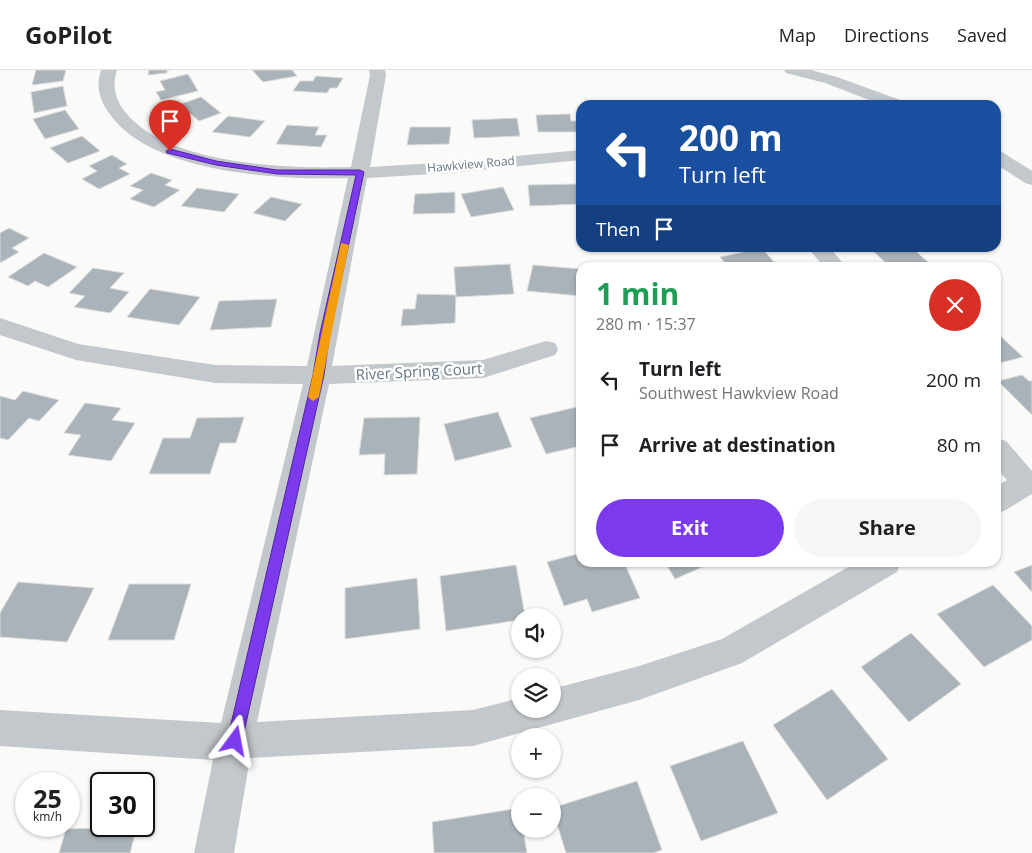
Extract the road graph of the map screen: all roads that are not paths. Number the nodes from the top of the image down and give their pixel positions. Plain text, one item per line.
1 (109, 70) edge
2 (377, 70) edge
3 (792, 70) edge
4 (850, 70) edge
5 (831, 80) junction
6 (884, 100) edge
7 (576, 155) edge
8 (1001, 159) edge
9 (360, 172) junction
10 (1032, 179) edge
11 (822, 252) edge
12 (831, 262) edge
13 (0, 326) edge
14 (546, 349) dead end
15 (318, 375) junction
16 (1001, 454) edge
17 (1029, 482) edge
18 (1001, 499) edge
19 (877, 567) edge
20 (561, 704) edge
21 (511, 718) edge
22 (0, 728) edge
23 (235, 741) junction
24 (214, 853) edge

1 - 9 street, Hawkview Road
2 - 9 street
3 - 5 street
4 - 5 street
5 - 6 street
7 - 9 street, Hawkview Road
8 - 10 street
9 - 15 street
11 - 12 street
13 - 15 street, River Spring Court
14 - 15 street, River Spring Court
15 - 23 street
16 - 17 street
17 - 18 street
19 - 20 street
21 - 23 street
22 - 23 street
23 - 24 street

